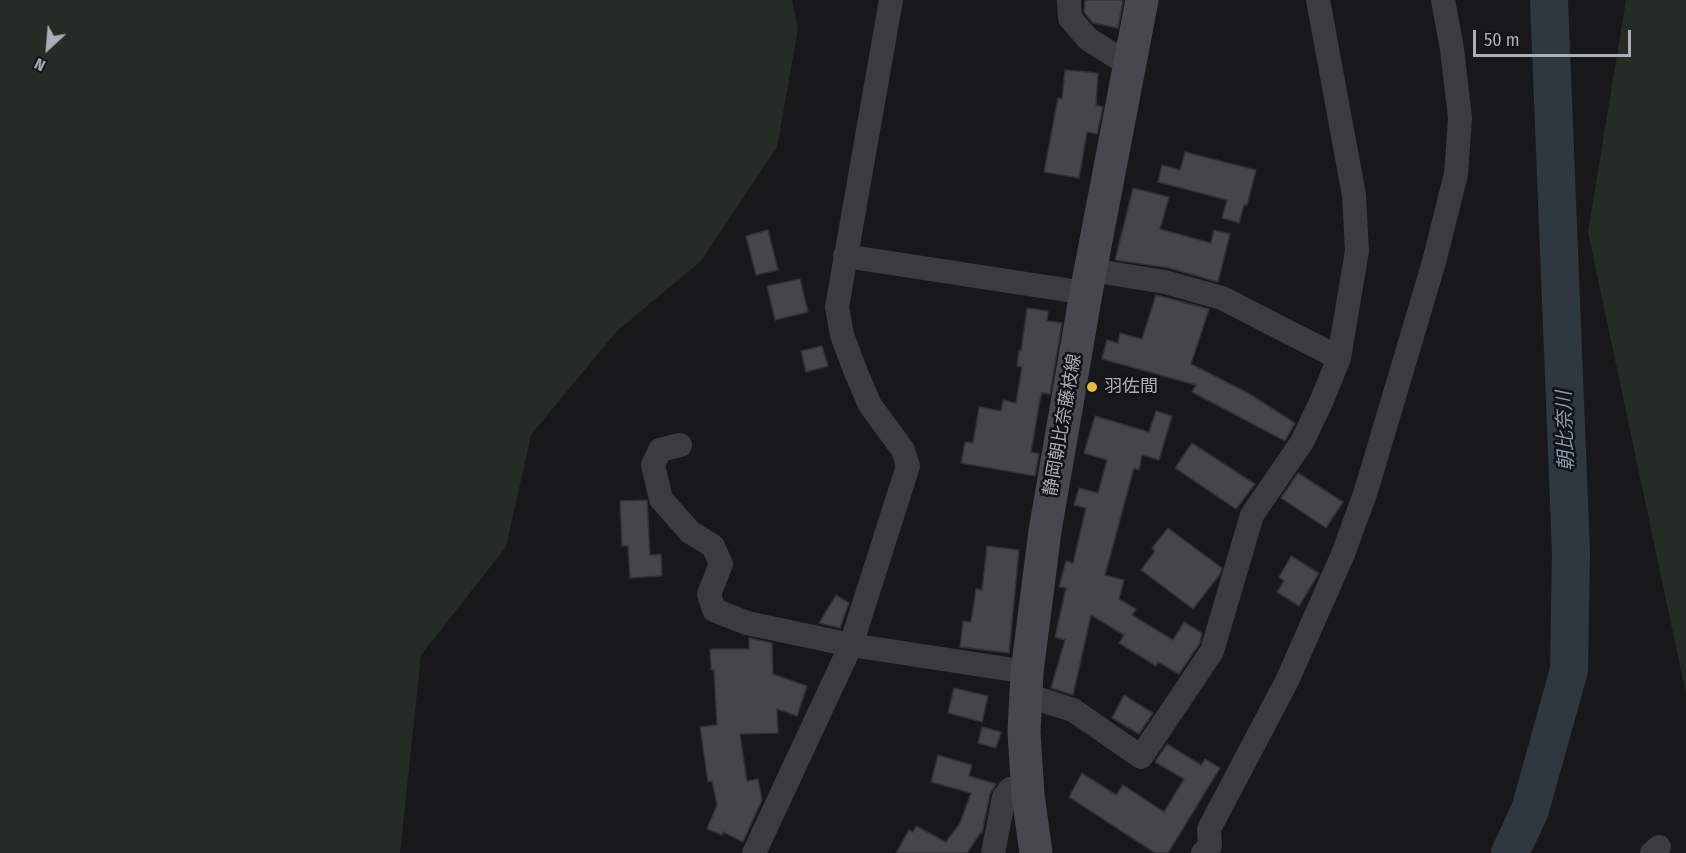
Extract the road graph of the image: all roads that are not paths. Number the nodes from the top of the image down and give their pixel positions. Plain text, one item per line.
1 (891, 0) edge
2 (1068, 0) edge
3 (1142, 0) edge
4 (1318, 0) edge
5 (1443, 0) edge
6 (1131, 66) junction
7 (846, 256) junction
8 (1089, 282) junction
9 (1339, 358) junction
10 (680, 445) dead end
11 (851, 645) junction
12 (1027, 683) junction
13 (1028, 795) junction
14 (995, 843) edge
15 (754, 853) edge
16 (981, 853) edge
17 (1036, 853) edge
18 (1203, 853) edge

1 - 7 street
2 - 6 street
3 - 6 main road, 静岡朝比奈藤枝線
4 - 9 street
5 - 18 street
6 - 8 main road, 静岡朝比奈藤枝線
7 - 8 street
7 - 11 street
8 - 9 street
8 - 12 main road, 静岡朝比奈藤枝線
9 - 12 street
10 - 11 street
11 - 12 street
11 - 15 street
12 - 13 main road, 静岡朝比奈藤枝線
13 - 14 street
13 - 17 main road, 静岡朝比奈藤枝線
14 - 16 street

